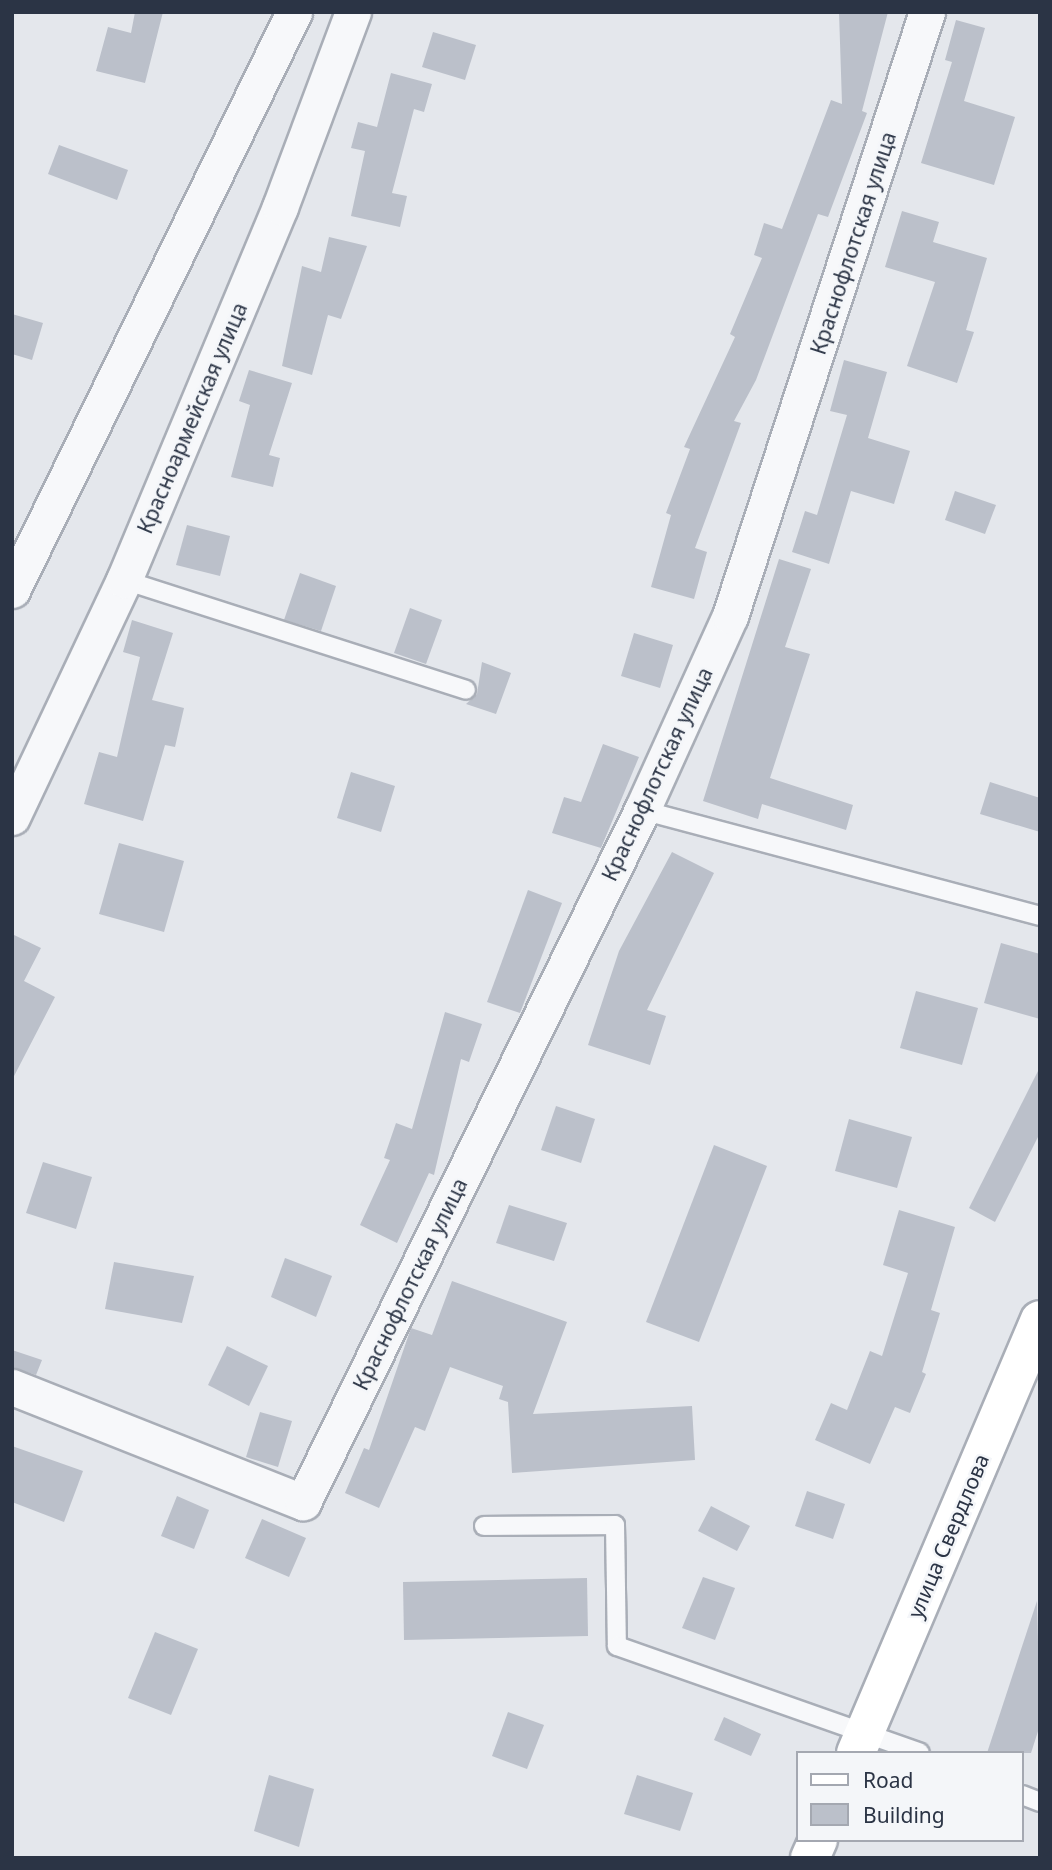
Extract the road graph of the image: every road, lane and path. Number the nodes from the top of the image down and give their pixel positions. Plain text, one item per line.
1 (294, 12) edge
2 (353, 12) edge
3 (927, 12) edge
4 (124, 580) junction
5 (12, 590) edge
6 (466, 690) dead end
7 (642, 810) junction
8 (12, 817) edge
9 (1040, 916) edge
10 (1040, 1320) edge
11 (12, 1387) edge
12 (484, 1526) dead end
13 (861, 1742) edge
14 (909, 1751) edge
15 (817, 1842) edge
16 (810, 1858) edge

1 - 5 street
2 - 4 street, Красноармейская улица
3 - 7 street, Краснофлотская улица
4 - 6 lane
4 - 8 street, Красноармейская улица
7 - 9 lane
7 - 11 street, Краснофлотская улица
10 - 13 main road, улица Свердлова
12 - 13 lane
13 - 14 lane
15 - 16 main road

